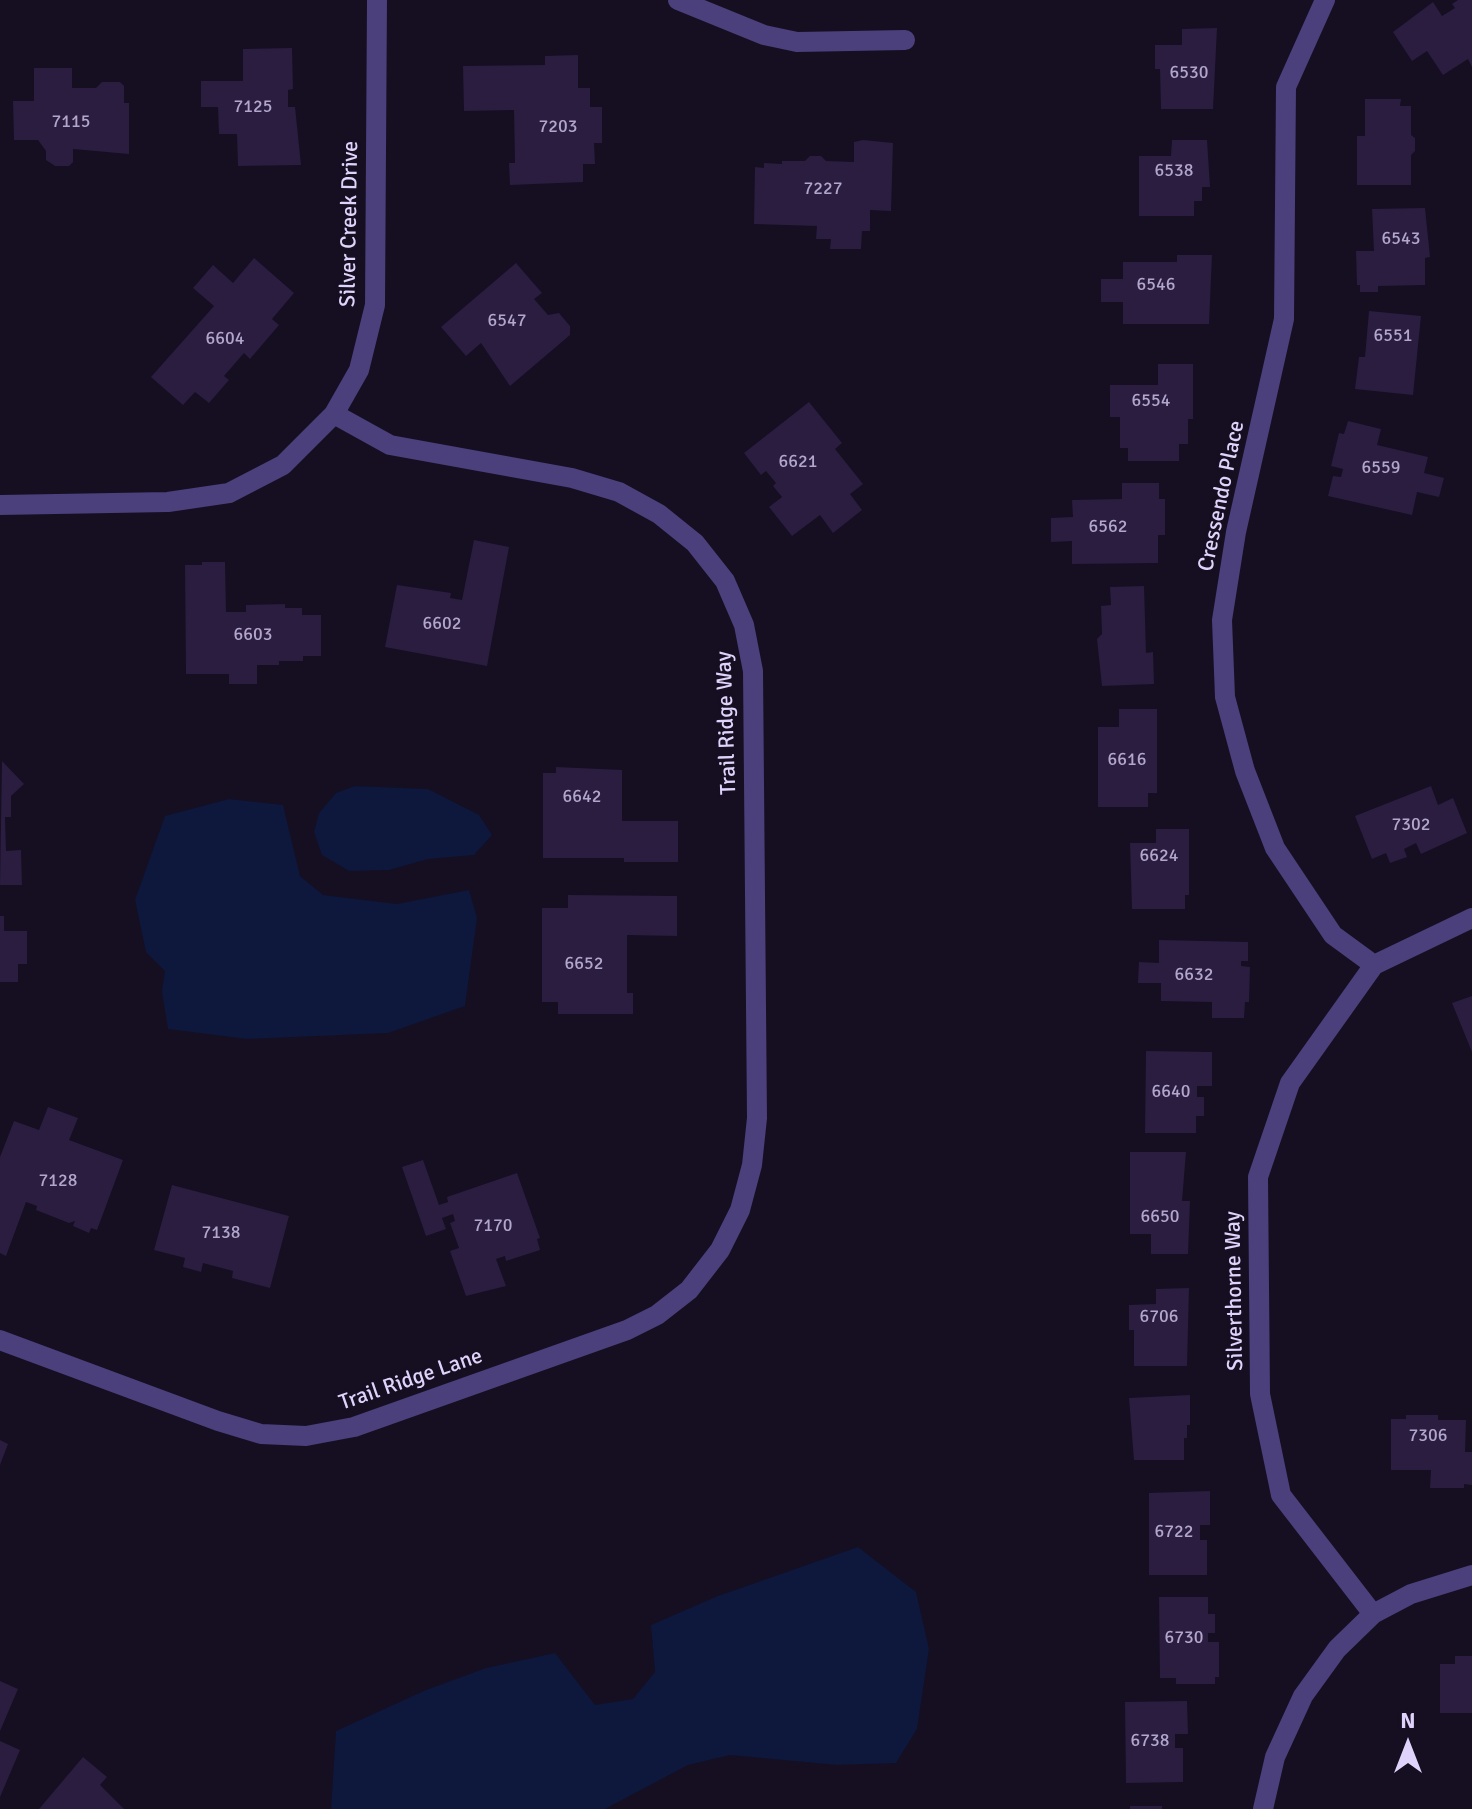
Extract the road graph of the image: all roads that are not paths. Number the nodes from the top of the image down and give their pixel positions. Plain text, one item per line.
1 (377, 0) edge
2 (678, 0) edge
3 (1325, 0) edge
4 (905, 40) dead end
5 (334, 414) junction
6 (0, 505) edge
7 (1472, 918) edge
8 (1374, 965) junction
9 (720, 1250) joint
10 (0, 1340) edge
11 (1472, 1575) edge
12 (1373, 1614) junction
13 (1263, 1809) edge

1 - 5 street, Silver Creek Drive
2 - 4 street
3 - 8 street, Cressendo Place
5 - 6 street, Silver Creek Drive
5 - 9 street, Trail Ridge Way
7 - 8 street
8 - 12 street, Silverthorne Way
9 - 10 street, Trail Ridge Lane
11 - 12 street
12 - 13 street

